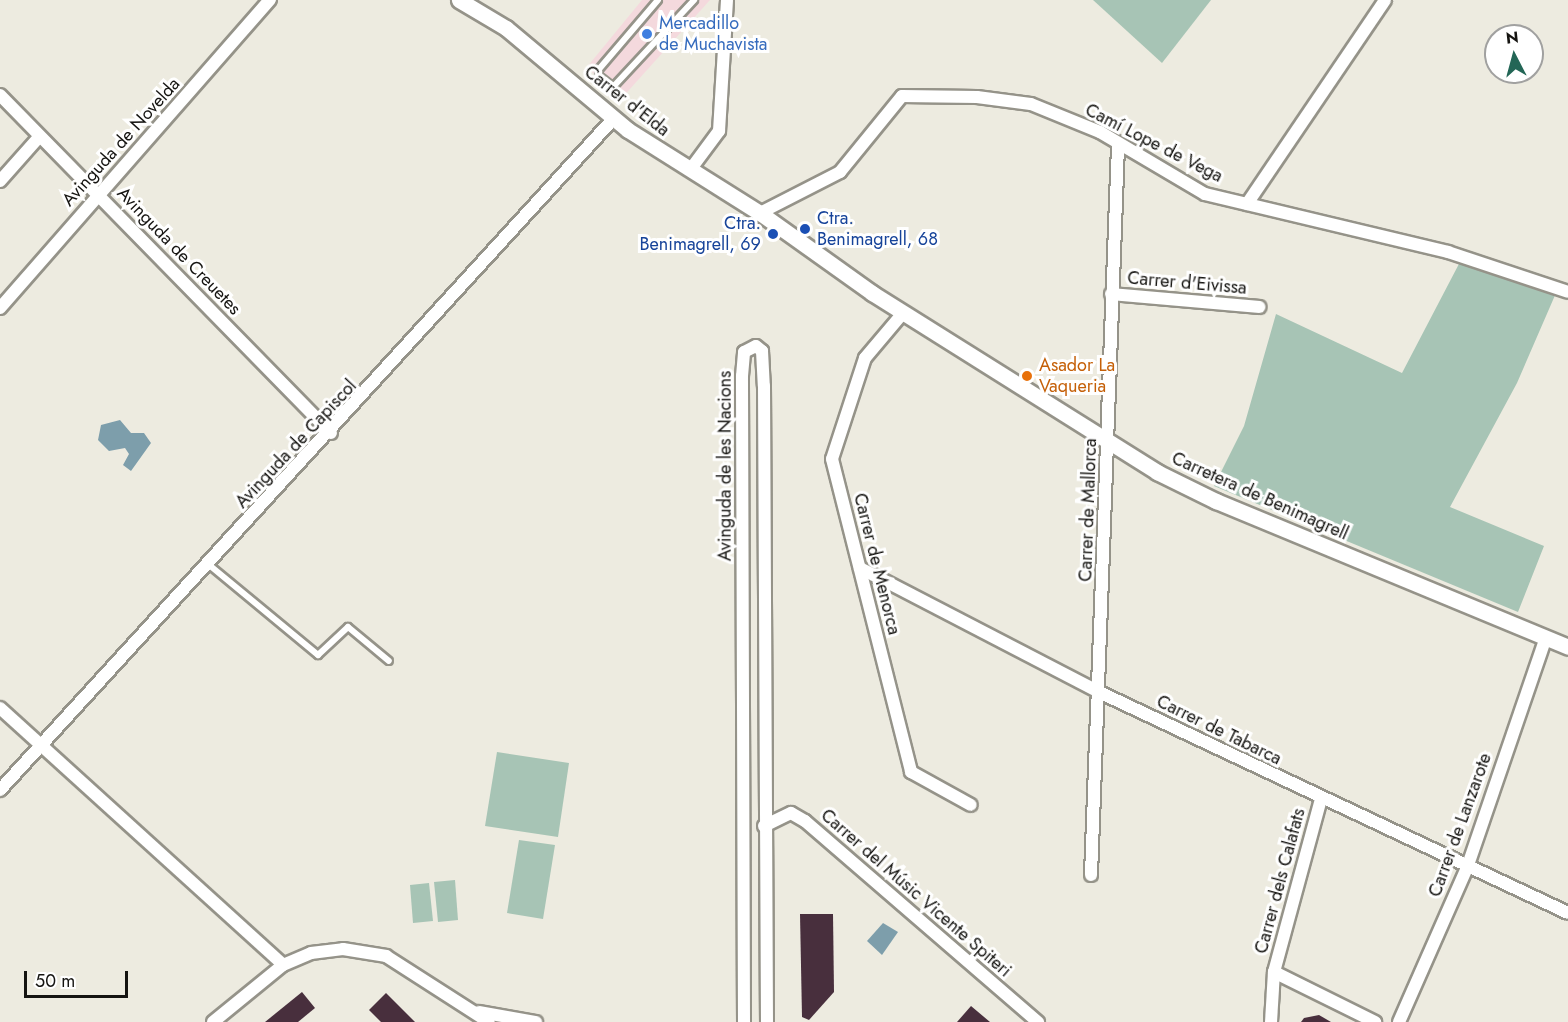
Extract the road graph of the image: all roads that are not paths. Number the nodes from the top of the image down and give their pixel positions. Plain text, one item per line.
1 (270, 0) edge
2 (459, 0) edge
3 (658, 0) edge
4 (694, 0) edge
5 (727, 0) edge
6 (1385, 0) edge
7 (0, 95) edge
8 (614, 118) junction
9 (39, 137) junction
10 (1118, 146) junction
11 (690, 170) junction
12 (0, 181) edge
13 (100, 196) junction
14 (1247, 204) junction
15 (760, 213) junction
16 (777, 225) joint
17 (1568, 292) edge
18 (1111, 294) junction
19 (1259, 307) dead end
20 (0, 308) edge
21 (903, 313) junction
22 (331, 433) junction
23 (1108, 442) junction
24 (208, 564) junction
25 (860, 568) junction
26 (1546, 638) junction
27 (1568, 647) edge
28 (389, 661) dead end
29 (1099, 692) junction
30 (0, 708) edge
31 (41, 745) junction
32 (0, 790) edge
33 (1321, 799) junction
34 (971, 805) dead end
35 (764, 826) junction
36 (1467, 868) junction
37 (1091, 875) dead end
38 (1568, 913) edge
39 (283, 965) junction
40 (1274, 972) junction
41 (459, 1007) junction
42 (532, 1021) edge
43 (213, 1022) edge
44 (471, 1022) edge
45 (489, 1022) edge
46 (744, 1022) edge
47 (767, 1022) edge
48 (1038, 1022) edge
49 (1271, 1022) edge
50 (1375, 1022) edge
51 (1399, 1022) edge

1 - 13 street, Avinguda de Novelda
2 - 8 street, Carrer d'Elda
3 - 4 lane
5 - 11 street
6 - 14 street
7 - 9 street, Avinguda de Creuetes
8 - 11 street, Carrer d'Elda
8 - 22 street, Avinguda de Capiscol
9 - 12 street
9 - 13 street, Avinguda de Creuetes
10 - 14 street, Camí Lope de Vega
10 - 15 street, Camí Lope de Vega
10 - 18 street, Carrer de Mallorca
11 - 15 street, Carrer d'Elda
13 - 20 street, Avinguda de Novelda
13 - 22 street, Avinguda de Creuetes
14 - 17 street, Camí Lope de Vega
15 - 16 street, Carrer d'Elda
16 - 21 street, Carretera de Benimagrell
18 - 19 street, Carrer d'Eivissa
18 - 23 street, Carrer de Mallorca
21 - 23 street, Carretera de Benimagrell
21 - 25 street, Carrer de Menorca
22 - 24 street, Avinguda de Capiscol
23 - 26 street, Carretera de Benimagrell
23 - 29 street, Carrer de Mallorca
24 - 28 lane
24 - 31 street, Avinguda de Capiscol
25 - 29 street, Carrer de Tabarca
25 - 34 street, Carrer de Menorca
26 - 27 street, Carretera de Benimagrell
26 - 36 street, Carrer de Lanzarote
29 - 33 street, Carrer de Tabarca
29 - 37 street, Carrer de Mallorca
30 - 31 street
31 - 32 street, Avinguda de Capiscol
31 - 39 street
33 - 36 street, Carrer de Tabarca
33 - 40 street, Carrer dels Calafats
35 - 46 street, Avinguda de les Nacions
35 - 47 street, Avinguda de les Nacions
35 - 48 street, Carrer del Músic Vicente Spiteri
36 - 38 street, Carrer de Tabarca
36 - 51 street, Carrer de Lanzarote
39 - 41 street
39 - 43 street
40 - 49 street, Carrer dels Calafats
40 - 50 street
41 - 42 street
41 - 44 street
41 - 45 street

